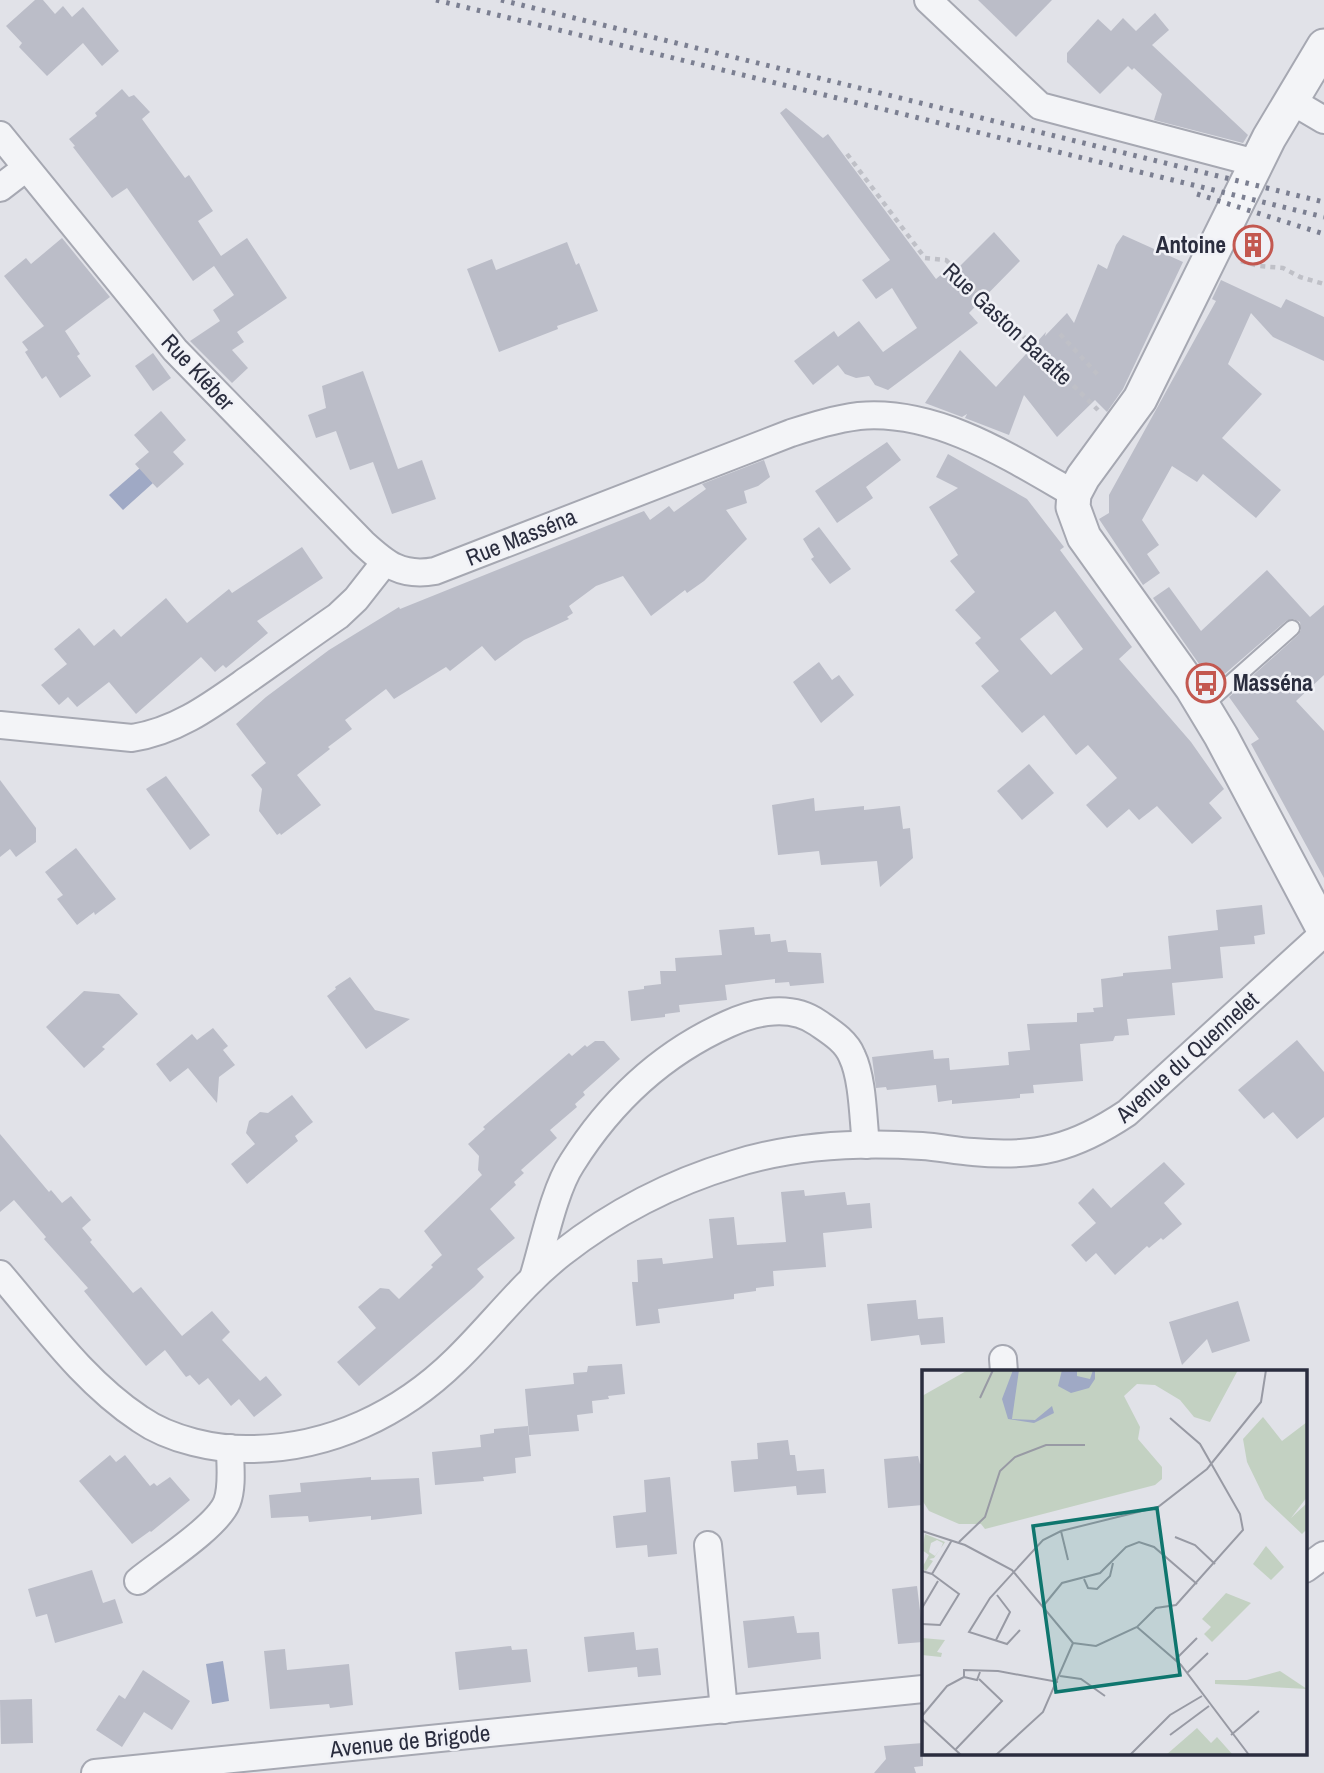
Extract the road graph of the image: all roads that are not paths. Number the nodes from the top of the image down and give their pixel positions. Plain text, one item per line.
1 (928, 0) edge
2 (1324, 46) edge
3 (1290, 100) junction
4 (1324, 120) edge
5 (0, 135) edge
6 (1256, 163) junction
7 (26, 168) junction
8 (0, 188) edge
9 (1074, 494) junction
10 (385, 562) junction
11 (1292, 628) dead end
12 (1203, 707) junction
13 (0, 724) edge
14 (1324, 931) edge
15 (866, 1145) junction
16 (0, 1274) edge
17 (533, 1278) junction
18 (230, 1448) junction
19 (708, 1545) dead end
20 (1324, 1555) edge
21 (1306, 1568) edge
22 (138, 1581) dead end
23 (922, 1689) edge
24 (724, 1710) junction
25 (95, 1773) edge

1 - 6 street
2 - 3 street
3 - 4 street
3 - 6 street
5 - 7 street, Rue Kléber
6 - 9 street
7 - 8 street
7 - 10 street, Rue Kléber
9 - 10 street, Rue Masséna
9 - 12 street
10 - 13 street
11 - 12 lane
12 - 14 street
14 - 15 street, Avenue du Quennelet
15 - 17 street, Avenue du Quennelet
15 - 17 street, Avenue du Quennelet
16 - 18 street, Avenue du Quennelet
17 - 18 street, Avenue du Quennelet
18 - 22 street
19 - 24 street
20 - 21 street
23 - 24 street, Avenue de Brigode
24 - 25 street, Avenue de Brigode

